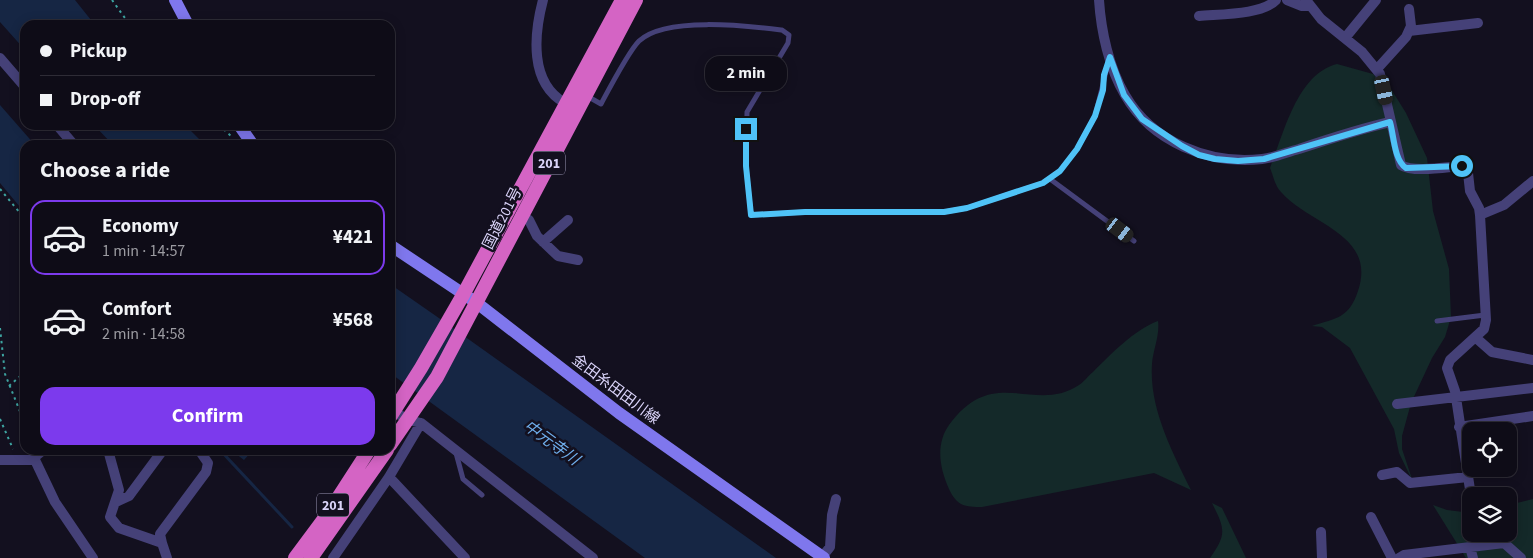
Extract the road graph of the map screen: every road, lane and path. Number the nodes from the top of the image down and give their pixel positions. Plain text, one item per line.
1 (112, 0) edge
2 (175, 0) edge
3 (543, 0) edge
4 (622, 0) edge
5 (636, 0) edge
6 (1099, 0) edge
7 (1276, 0) edge
8 (1287, 0) edge
9 (1376, 0) edge
10 (1308, 3) edge
11 (1409, 10) dead end
12 (1199, 16) dead end
13 (126, 20) edge
14 (185, 20) edge
15 (1478, 23) dead end
16 (1409, 31) junction
17 (1345, 38) junction
18 (1110, 57) junction
19 (0, 58) edge
20 (1377, 69) junction
21 (20, 82) edge
22 (584, 95) junction
23 (565, 102) junction
24 (1390, 122) junction
25 (61, 130) edge
26 (70, 140) edge
27 (1050, 179) junction
28 (1533, 181) edge
29 (0, 189) edge
30 (20, 213) edge
31 (1480, 215) junction
32 (521, 216) junction
33 (568, 220) dead end
34 (1134, 241) dead end
35 (543, 242) junction
36 (395, 248) edge
37 (578, 260) dead end
38 (462, 294) junction
39 (477, 303) junction
40 (1486, 315) junction
41 (1436, 320) dead end
42 (0, 328) edge
43 (1475, 337) junction
44 (1533, 360) edge
45 (20, 376) edge
46 (9, 386) junction
47 (1533, 388) edge
48 (1456, 396) junction
49 (1396, 404) dead end
50 (395, 407) edge
51 (395, 411) edge
52 (20, 412) edge
53 (1533, 416) edge
54 (414, 418) junction
55 (0, 419) edge
56 (1459, 427) junction
57 (395, 439) edge
58 (1462, 444) edge
59 (455, 450) junction
60 (41, 455) edge
61 (110, 455) edge
62 (159, 455) edge
63 (202, 455) edge
64 (366, 455) edge
65 (383, 455) edge
66 (0, 460) edge
67 (19, 460) junction
68 (35, 460) junction
69 (1382, 475) dead end
70 (390, 477) junction
71 (1468, 477) joint
72 (1470, 487) edge
73 (482, 495) dead end
74 (836, 499) dead end
75 (116, 502) junction
76 (1371, 516) dead end
77 (1321, 532) dead end
78 (162, 543) junction
79 (1504, 543) joint
80 (1470, 547) junction
81 (93, 558) edge
82 (167, 558) edge
83 (295, 558) edge
84 (311, 558) edge
85 (333, 558) edge
86 (465, 558) edge
87 (593, 558) edge
88 (823, 558) edge
89 (1322, 558) edge
90 (1392, 558) edge
91 (1399, 558) edge
92 (1473, 558) edge
93 (1521, 558) edge

1 - 13 path
2 - 14 main road
3 - 23 street
4 - 23 highway, 国道201号 / 201
5 - 22 highway, 国道201号 / 201
6 - 18 street
7 - 12 street
8 - 10 street
9 - 17 street
10 - 17 street
11 - 16 street
15 - 16 street
16 - 20 street
17 - 20 street
18 - 24 street
18 - 27 lane
19 - 21 street
20 - 24 street
22 - 27 lane
22 - 32 highway, 国道201号 / 201
23 - 38 highway, 国道201号 / 201
24 - 31 street
25 - 26 street
27 - 34 lane
28 - 31 street
29 - 30 path
31 - 40 street
32 - 35 street
32 - 39 highway, 国道201号 / 201
33 - 35 street
35 - 37 street
36 - 38 main road, 金田糸田田川線
38 - 39 main road, 金田糸田田川線
38 - 50 highway, 国道201号 / 201
39 - 54 highway, 国道201号 / 201
39 - 88 main road, 金田糸田田川線
40 - 41 lane
40 - 43 street
42 - 46 path
43 - 44 street
43 - 48 street
45 - 46 path
46 - 52 path
47 - 48 street
48 - 49 street
48 - 56 street
51 - 54 street
53 - 56 street
54 - 57 highway, 国道201号 / 201
54 - 59 street
54 - 70 street
55 - 67 path
56 - 58 street
59 - 73 lane
59 - 87 street
60 - 68 lane
61 - 75 street
62 - 75 street
63 - 78 street
64 - 83 highway, 201
65 - 84 highway, 201
66 - 67 street
67 - 68 street
68 - 81 street
69 - 71 street
70 - 85 street
70 - 86 street
71 - 72 street
74 - 88 street
75 - 78 street
76 - 90 street
77 - 89 street
78 - 82 street
79 - 80 street
79 - 93 street
80 - 91 street
80 - 92 street

